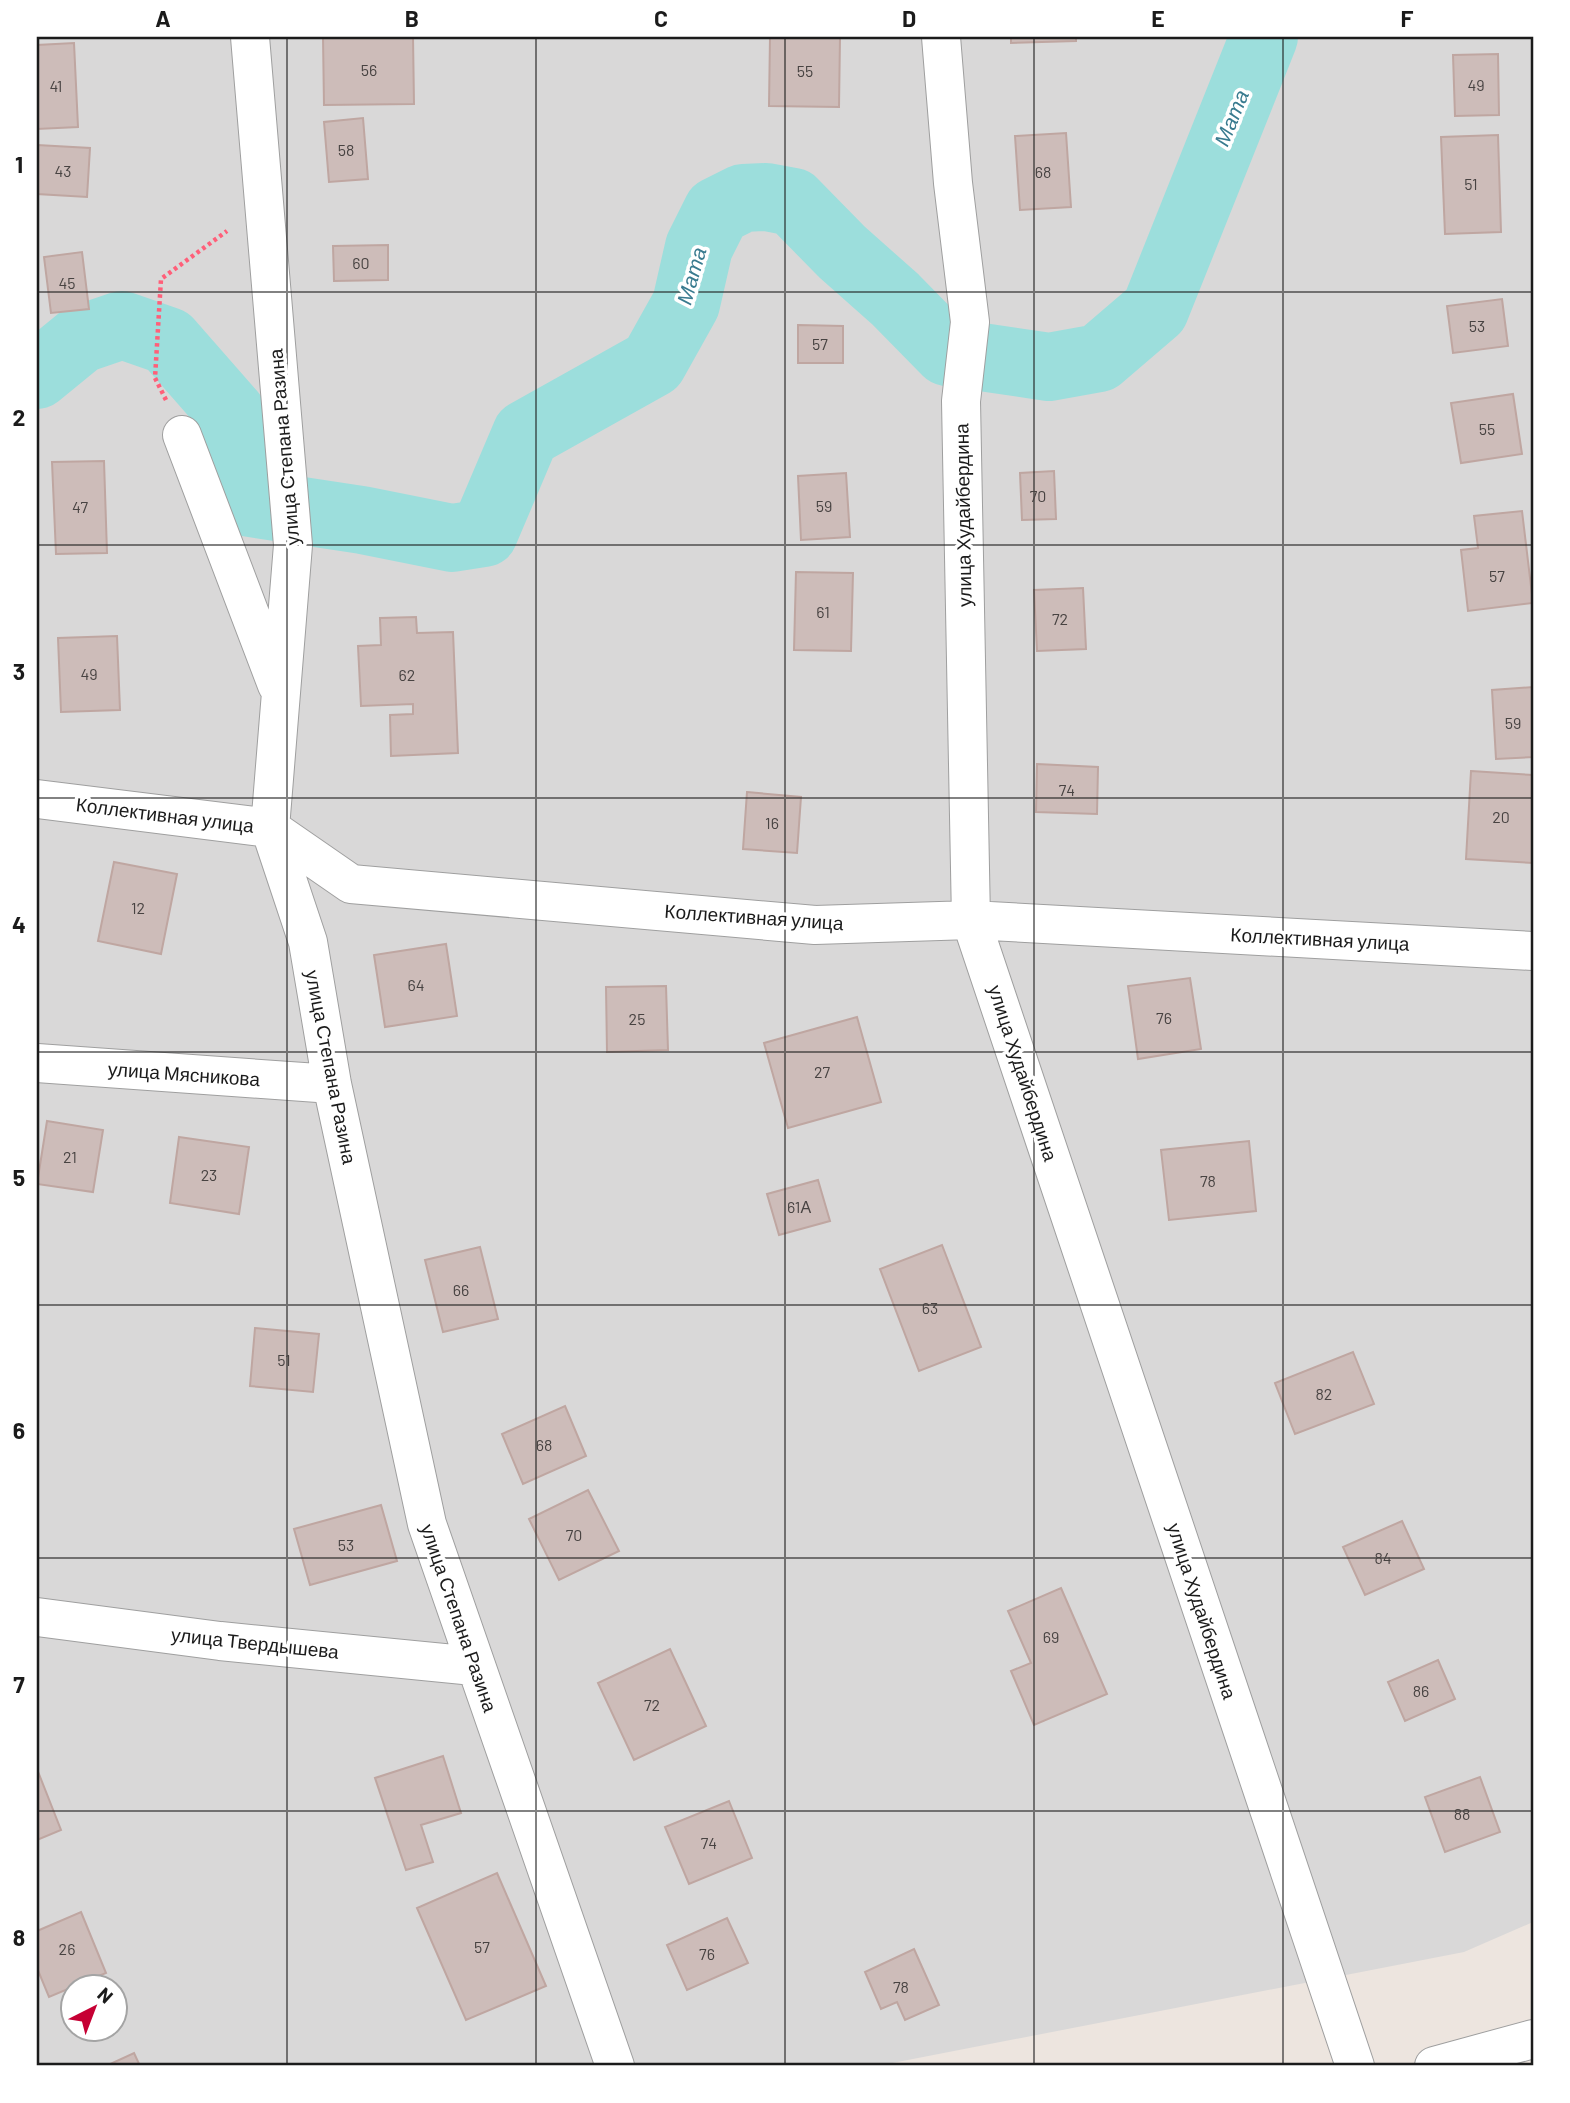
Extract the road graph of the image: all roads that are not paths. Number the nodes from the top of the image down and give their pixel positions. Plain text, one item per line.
1 (250, 37) edge
2 (941, 37) edge
3 (182, 435) dead end
4 (281, 694) junction
5 (37, 799) edge
6 (270, 828) junction
7 (971, 919) junction
8 (1533, 951) edge
9 (37, 1063) edge
10 (332, 1084) junction
11 (37, 1617) edge
12 (474, 1666) junction
13 (1533, 2039) edge
14 (615, 2066) edge
15 (1354, 2066) edge
16 (1434, 2066) edge

1 - 4 street, улица Степана Разина
2 - 7 street, улица Худайбердина
3 - 4 street
4 - 6 street, улица Степана Разина
5 - 6 street, Коллективная улица
6 - 7 street, Коллективная улица
6 - 10 street, улица Степана Разина
7 - 8 street, Коллективная улица
7 - 15 street, улица Худайбердина
9 - 10 street, улица Мясникова
10 - 12 street, улица Степана Разина
11 - 12 street, улица Твердышева
12 - 14 street, улица Степана Разина
13 - 16 street

